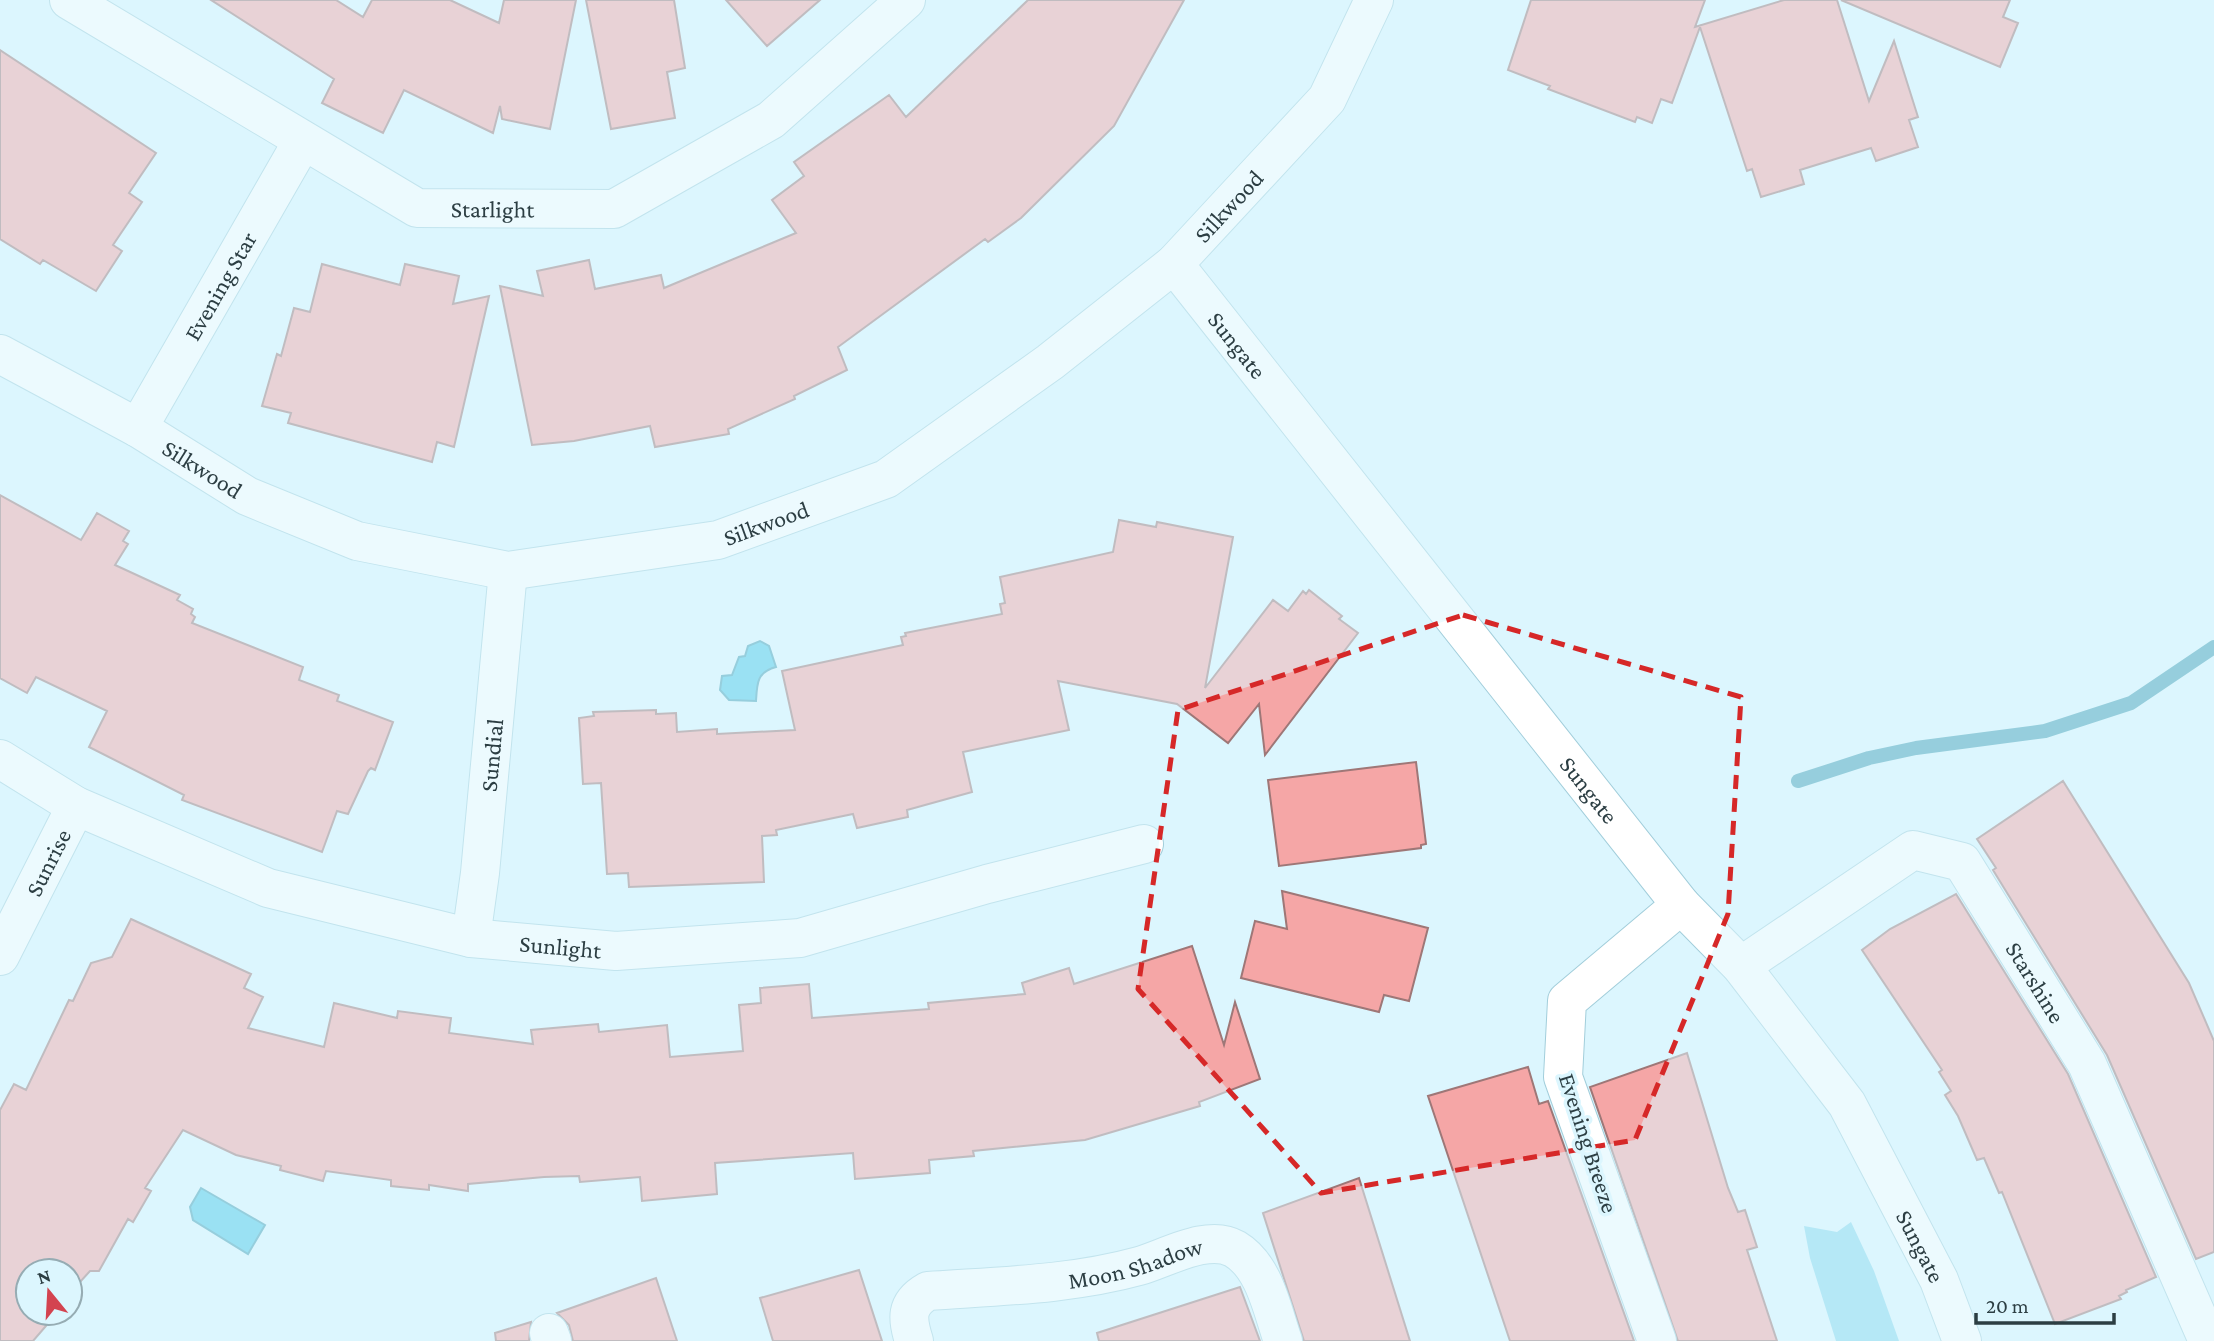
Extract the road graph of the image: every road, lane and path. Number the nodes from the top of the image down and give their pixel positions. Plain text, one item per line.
1 (69, 0) edge
2 (906, 0) edge
3 (1374, 0) edge
4 (302, 142) junction
5 (1174, 264) junction
6 (0, 354) edge
7 (138, 428) junction
8 (508, 571) junction
9 (0, 759) edge
10 (76, 806) junction
11 (1144, 844) dead end
12 (1681, 905) junction
13 (471, 938) junction
14 (0, 957) edge
15 (1741, 966) junction
16 (914, 1341) edge
17 (1283, 1341) edge
18 (1657, 1341) edge
19 (1962, 1341) edge
20 (2211, 1341) edge

1 - 4 street, Starlight
2 - 4 street, Starlight
3 - 5 street, Silkwood
4 - 7 street, Evening Star
5 - 8 street, Silkwood
5 - 12 street, Sungate
6 - 7 street, Silkwood
7 - 8 street, Silkwood
8 - 13 street, Sundial
9 - 10 street, Sunlight
10 - 13 street, Sunlight
10 - 14 street, Sunrise
11 - 13 street, Sunlight
12 - 15 street, Sungate
12 - 18 street, Evening Breeze
15 - 19 street, Sungate
15 - 20 street, Starshine
16 - 17 street, Moon Shadow

